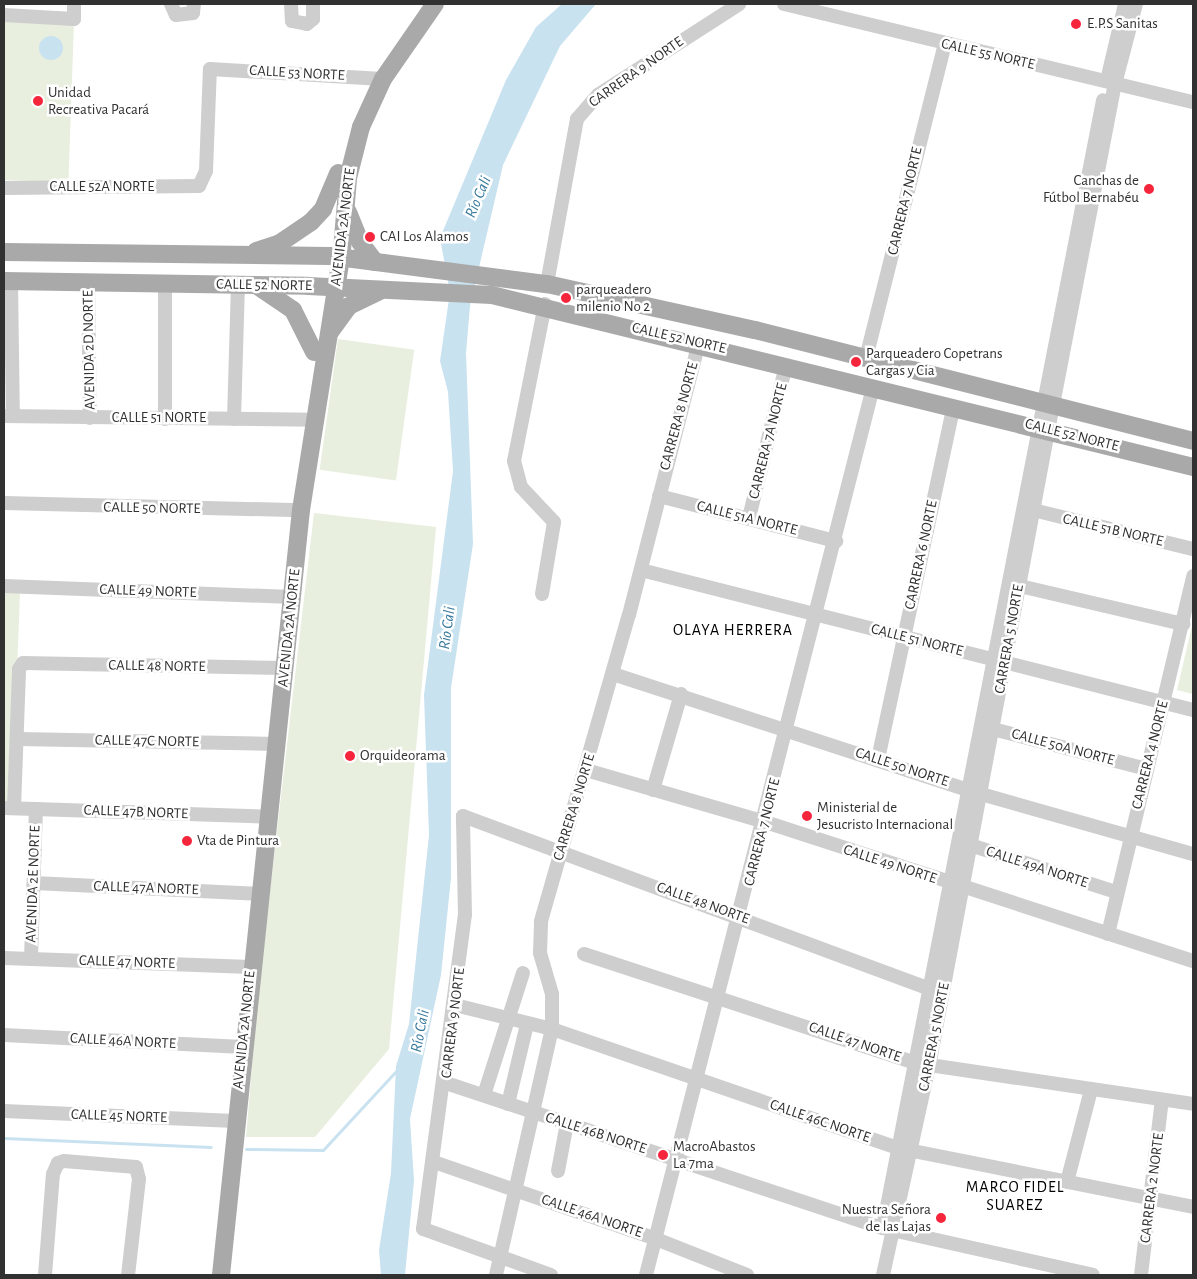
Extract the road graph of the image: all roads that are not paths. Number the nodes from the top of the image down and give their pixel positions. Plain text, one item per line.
1 (74, 4) edge
2 (171, 4) edge
3 (194, 4) edge
4 (291, 4) edge
5 (313, 4) edge
6 (424, 4) edge
7 (435, 4) edge
8 (739, 4) edge
9 (784, 4) edge
10 (1125, 4) edge
11 (1136, 4) edge
12 (4, 15) edge
13 (945, 44) junction
14 (378, 78) junction
15 (1111, 83) junction
16 (1193, 102) edge
17 (338, 173) junction
18 (199, 186) joint
19 (4, 188) edge
20 (347, 207) junction
21 (4, 252) edge
22 (226, 254) junction
23 (311, 256) junction
24 (337, 259) junction
25 (382, 263) junction
26 (7, 281) edge
27 (88, 282) junction
28 (165, 284) junction
29 (547, 284) junction
30 (246, 285) junction
31 (308, 286) junction
32 (330, 287) junction
33 (392, 289) junction
34 (545, 304) junction
35 (652, 309) junction
36 (644, 331) junction
37 (699, 342) junction
38 (319, 350) junction
39 (866, 358) junction
40 (786, 364) junction
41 (974, 386) junction
42 (873, 388) junction
43 (961, 411) junction
44 (8, 416) edge
45 (1045, 416) junction
46 (90, 418) junction
47 (165, 419) junction
48 (234, 419) junction
49 (309, 419) junction
50 (1155, 429) junction
51 (1193, 441) edge
52 (1142, 454) junction
53 (1193, 467) edge
54 (658, 496) junction
55 (4, 503) edge
56 (296, 510) junction
57 (1032, 510) junction
58 (749, 518) junction
59 (836, 541) junction
60 (1193, 549) edge
61 (641, 570) junction
62 (1193, 576) edge
63 (1012, 584) junction
64 (4, 586) edge
65 (542, 594) dead end
66 (287, 596) junction
67 (817, 616) junction
68 (1183, 624) junction
69 (904, 637) junction
70 (999, 660) junction
71 (28, 662) joint
72 (281, 667) junction
73 (612, 674) junction
74 (681, 694) junction
75 (1164, 703) junction
76 (1193, 710) edge
77 (987, 727) junction
78 (788, 730) junction
79 (18, 739) junction
80 (272, 744) junction
81 (878, 760) junction
82 (1146, 769) junction
83 (586, 770) junction
84 (653, 790) junction
85 (975, 792) junction
86 (9, 808) edge
87 (36, 809) junction
88 (462, 816) joint
89 (264, 817) junction
90 (762, 821) junction
91 (1130, 836) junction
92 (965, 843) junction
93 (561, 852) junction
94 (1193, 854) edge
95 (34, 883) junction
96 (957, 886) junction
97 (1116, 892) junction
98 (254, 893) junction
99 (741, 916) junction
100 (1108, 934) junction
101 (584, 954) dead end
102 (4, 958) edge
103 (31, 959) junction
104 (1193, 961) edge
105 (245, 967) junction
106 (523, 973) dead end
107 (937, 991) junction
108 (718, 995) junction
109 (455, 1005) junction
110 (505, 1018) junction
111 (527, 1024) junction
112 (552, 1029) junction
113 (4, 1035) edge
114 (238, 1046) junction
115 (923, 1065) junction
116 (695, 1078) junction
117 (446, 1083) junction
118 (1091, 1090) junction
119 (484, 1095) junction
120 (1162, 1100) junction
121 (508, 1104) junction
122 (1193, 1104) edge
123 (4, 1110) edge
124 (535, 1113) junction
125 (229, 1120) junction
126 (567, 1123) junction
127 (904, 1149) junction
128 (676, 1158) junction
129 (434, 1162) junction
130 (558, 1171) dead end
131 (1067, 1182) junction
132 (515, 1190) junction
133 (1153, 1200) junction
134 (1193, 1207) edge
135 (887, 1229) junction
136 (656, 1238) junction
137 (501, 1257) junction
138 (45, 1275) edge
139 (128, 1275) edge
140 (213, 1275) edge
141 (221, 1275) edge
142 (496, 1275) edge
143 (551, 1275) edge
144 (646, 1275) edge
145 (747, 1275) edge
146 (873, 1275) edge
147 (882, 1275) edge
148 (1093, 1275) edge
149 (1141, 1275) edge

1 - 12 street
2 - 3 street
4 - 5 street
6 - 14 main road, AVENIDA 2A NORTE
7 - 14 main road, AVENIDA 2A NORTE
8 - 29 street, CARRERA 9 NORTE
9 - 13 street, CALLE 55 NORTE
10 - 15 street, CARRERA 5 NORTE
11 - 15 street, CARRERA 5 NORTE
13 - 15 street, CALLE 55 NORTE
13 - 39 street, CARRERA 7 NORTE
14 - 17 main road, AVENIDA 2A NORTE
14 - 18 street, CALLE 53 NORTE
14 - 20 main road, AVENIDA 2A NORTE
15 - 16 street, CALLE 55 NORTE
15 - 45 street, CARRERA 5 NORTE
17 - 22 main road
17 - 24 main road, AVENIDA 2A NORTE
18 - 19 street, CALLE 52A NORTE
20 - 24 main road, AVENIDA 2A NORTE
20 - 25 main road
21 - 22 main road, CALLE 52 NORTE
22 - 23 main road, CALLE 52 NORTE
23 - 24 main road, CALLE 52 NORTE
23 - 31 main road
24 - 25 main road, CALLE 52 NORTE
24 - 32 main road, AVENIDA 2A NORTE
25 - 29 main road, CALLE 52 NORTE
26 - 27 main road, CALLE 52 NORTE
26 - 44 street
27 - 28 main road, CALLE 52 NORTE
27 - 46 street, AVENIDA 2D NORTE
28 - 30 main road, CALLE 52 NORTE
28 - 47 street
29 - 35 main road, CALLE 52 NORTE
30 - 31 main road, CALLE 52 NORTE
30 - 38 main road
30 - 48 street
31 - 32 main road, CALLE 52 NORTE
32 - 33 main road, CALLE 52 NORTE
32 - 38 main road, AVENIDA 2A NORTE
33 - 34 main road, CALLE 52 NORTE
33 - 38 main road
34 - 36 main road, CALLE 52 NORTE
34 - 65 street
35 - 36 main road
35 - 39 main road, CALLE 52 NORTE
36 - 37 main road, CALLE 52 NORTE
37 - 40 main road, CALLE 52 NORTE
37 - 54 street, CARRERA 8 NORTE
38 - 49 main road, AVENIDA 2A NORTE
39 - 41 main road, CALLE 52 NORTE
40 - 42 main road, CALLE 52 NORTE
40 - 58 street, CARRERA 7A NORTE
41 - 43 main road
41 - 45 main road, CALLE 52 NORTE
42 - 43 main road, CALLE 52 NORTE
42 - 59 street, CARRERA 7 NORTE
43 - 45 main road, CALLE 52 NORTE
43 - 69 street, CARRERA 6 NORTE
44 - 46 street, CALLE 51 NORTE
45 - 50 main road, CALLE 52 NORTE
45 - 52 main road, CALLE 52 NORTE
45 - 57 street, CARRERA 5 NORTE
45 - 63 street, CARRERA 5 NORTE
46 - 47 street, CALLE 51 NORTE
47 - 48 street, CALLE 51 NORTE
48 - 49 street, CALLE 51 NORTE
49 - 56 main road, AVENIDA 2A NORTE
50 - 51 main road, CALLE 52 NORTE
50 - 52 main road
52 - 53 main road, CALLE 52 NORTE
54 - 58 street, CALLE 51A NORTE
54 - 61 street, CARRERA 8 NORTE
55 - 56 street, CALLE 50 NORTE
56 - 66 main road, AVENIDA 2A NORTE
57 - 60 street, CALLE 51B NORTE
57 - 63 street, CARRERA 5 NORTE
58 - 59 street, CALLE 51A NORTE
59 - 67 street, CARRERA 7 NORTE
61 - 67 street, CALLE 51 NORTE
61 - 73 street, CARRERA 8 NORTE
62 - 68 street, CARRERA 4 NORTE
63 - 68 street
63 - 70 street, CARRERA 5 NORTE
64 - 66 street, CALLE 49 NORTE
66 - 72 main road, AVENIDA 2A NORTE
67 - 69 street, CALLE 51 NORTE
67 - 78 street, CARRERA 7 NORTE
68 - 75 street, CARRERA 4 NORTE
69 - 70 street, CALLE 51 NORTE
69 - 81 street, CARRERA 6 NORTE
70 - 75 street, CALLE 51 NORTE
70 - 77 street, CARRERA 5 NORTE
71 - 72 street, CALLE 48 NORTE
71 - 79 street, AVENIDA 2E NORTE
72 - 80 main road, AVENIDA 2A NORTE
73 - 74 street, CALLE 50 NORTE
73 - 83 street, CARRERA 8 NORTE
74 - 78 street, CALLE 50 NORTE
74 - 84 street
75 - 76 street, CALLE 51 NORTE
75 - 82 street, CARRERA 4 NORTE
77 - 82 street, CALLE 50A NORTE
77 - 85 street, CARRERA 5 NORTE
78 - 81 street, CALLE 50 NORTE
78 - 90 street, CARRERA 7 NORTE
79 - 80 street, CALLE 47C NORTE
79 - 86 street, AVENIDA 2E NORTE
80 - 89 main road, AVENIDA 2A NORTE
81 - 85 street, CALLE 50 NORTE
82 - 91 street, CARRERA 4 NORTE
83 - 84 street, CALLE 49 NORTE
83 - 93 street, CARRERA 8 NORTE
84 - 90 street, CALLE 49 NORTE
85 - 91 street, CALLE 50 NORTE
85 - 92 street, CARRERA 5 NORTE
86 - 87 street, CALLE 47B NORTE
87 - 89 street, CALLE 47B NORTE
87 - 95 street, AVENIDA 2E NORTE
88 - 93 street, CALLE 48 NORTE
88 - 109 street, CARRERA 9 NORTE
89 - 98 main road, AVENIDA 2A NORTE
90 - 96 street, CALLE 49 NORTE
90 - 99 street, CARRERA 7 NORTE
91 - 94 street, CALLE 50 NORTE
91 - 97 street, CARRERA 4 NORTE
92 - 96 street, CARRERA 5 NORTE
92 - 97 street, CALLE 49A NORTE
93 - 99 street, CALLE 48 NORTE
93 - 112 street, CARRERA 8 NORTE
95 - 98 street, CALLE 47A NORTE
95 - 103 street, AVENIDA 2E NORTE
96 - 100 street, CALLE 49 NORTE
96 - 107 street, CARRERA 5 NORTE
97 - 100 street, CARRERA 4 NORTE
98 - 105 main road, AVENIDA 2A NORTE
99 - 107 street, CALLE 48 NORTE
99 - 108 street, CARRERA 7 NORTE
100 - 104 street, CALLE 49 NORTE
101 - 108 street, CALLE 47 NORTE
102 - 103 street, CALLE 47 NORTE
103 - 105 street, CALLE 47 NORTE
105 - 114 main road, AVENIDA 2A NORTE
106 - 110 street
107 - 115 street, CARRERA 5 NORTE
108 - 115 street, CALLE 47 NORTE
108 - 116 street, CARRERA 7 NORTE
109 - 110 street, CALLE 46C NORTE
109 - 117 street, CARRERA 9 NORTE
110 - 111 street, CALLE 46C NORTE
110 - 119 street
111 - 112 street, CALLE 46C NORTE
111 - 121 street
112 - 116 street, CALLE 46C NORTE
112 - 124 street, CARRERA 8 NORTE
113 - 114 street, CALLE 46A NORTE
114 - 125 main road, AVENIDA 2A NORTE
115 - 118 street, CALLE 47 NORTE
115 - 127 street, CARRERA 5 NORTE
116 - 127 street, CALLE 46C NORTE
116 - 128 street, CARRERA 7 NORTE
117 - 119 street, CALLE 46B NORTE
117 - 129 street, CARRERA 9 NORTE
118 - 120 street, CALLE 47 NORTE
118 - 131 street
119 - 121 street, CALLE 46B NORTE
120 - 122 street, CALLE 47 NORTE
120 - 133 street, CARRERA 2 NORTE
121 - 124 street, CALLE 46B NORTE
123 - 125 street, CALLE 45 NORTE
124 - 126 street, CALLE 46B NORTE
124 - 132 street, CARRERA 8 NORTE
125 - 140 main road, AVENIDA 2A NORTE
125 - 141 main road, AVENIDA 2A NORTE
126 - 128 street, CALLE 46B NORTE
126 - 130 street
127 - 131 street, CALLE 46C NORTE
127 - 135 street, CARRERA 5 NORTE
128 - 135 street, CALLE 46B NORTE
128 - 136 street, CARRERA 7 NORTE
129 - 132 street, CALLE 46A NORTE
129 - 137 street, CARRERA 9 NORTE
131 - 133 street, CALLE 46C NORTE
132 - 136 street, CALLE 46A NORTE
132 - 137 street, CARRERA 8 NORTE
133 - 134 street, CALLE 46C NORTE
133 - 149 street, CARRERA 2 NORTE
135 - 146 street, CARRERA 5 NORTE
135 - 147 street, CARRERA 5 NORTE
135 - 148 street, CALLE 46B NORTE
136 - 144 street, CARRERA 7 NORTE
136 - 145 street, CALLE 46A NORTE
137 - 142 street, CARRERA 8 NORTE
137 - 143 street
138 - 139 street

